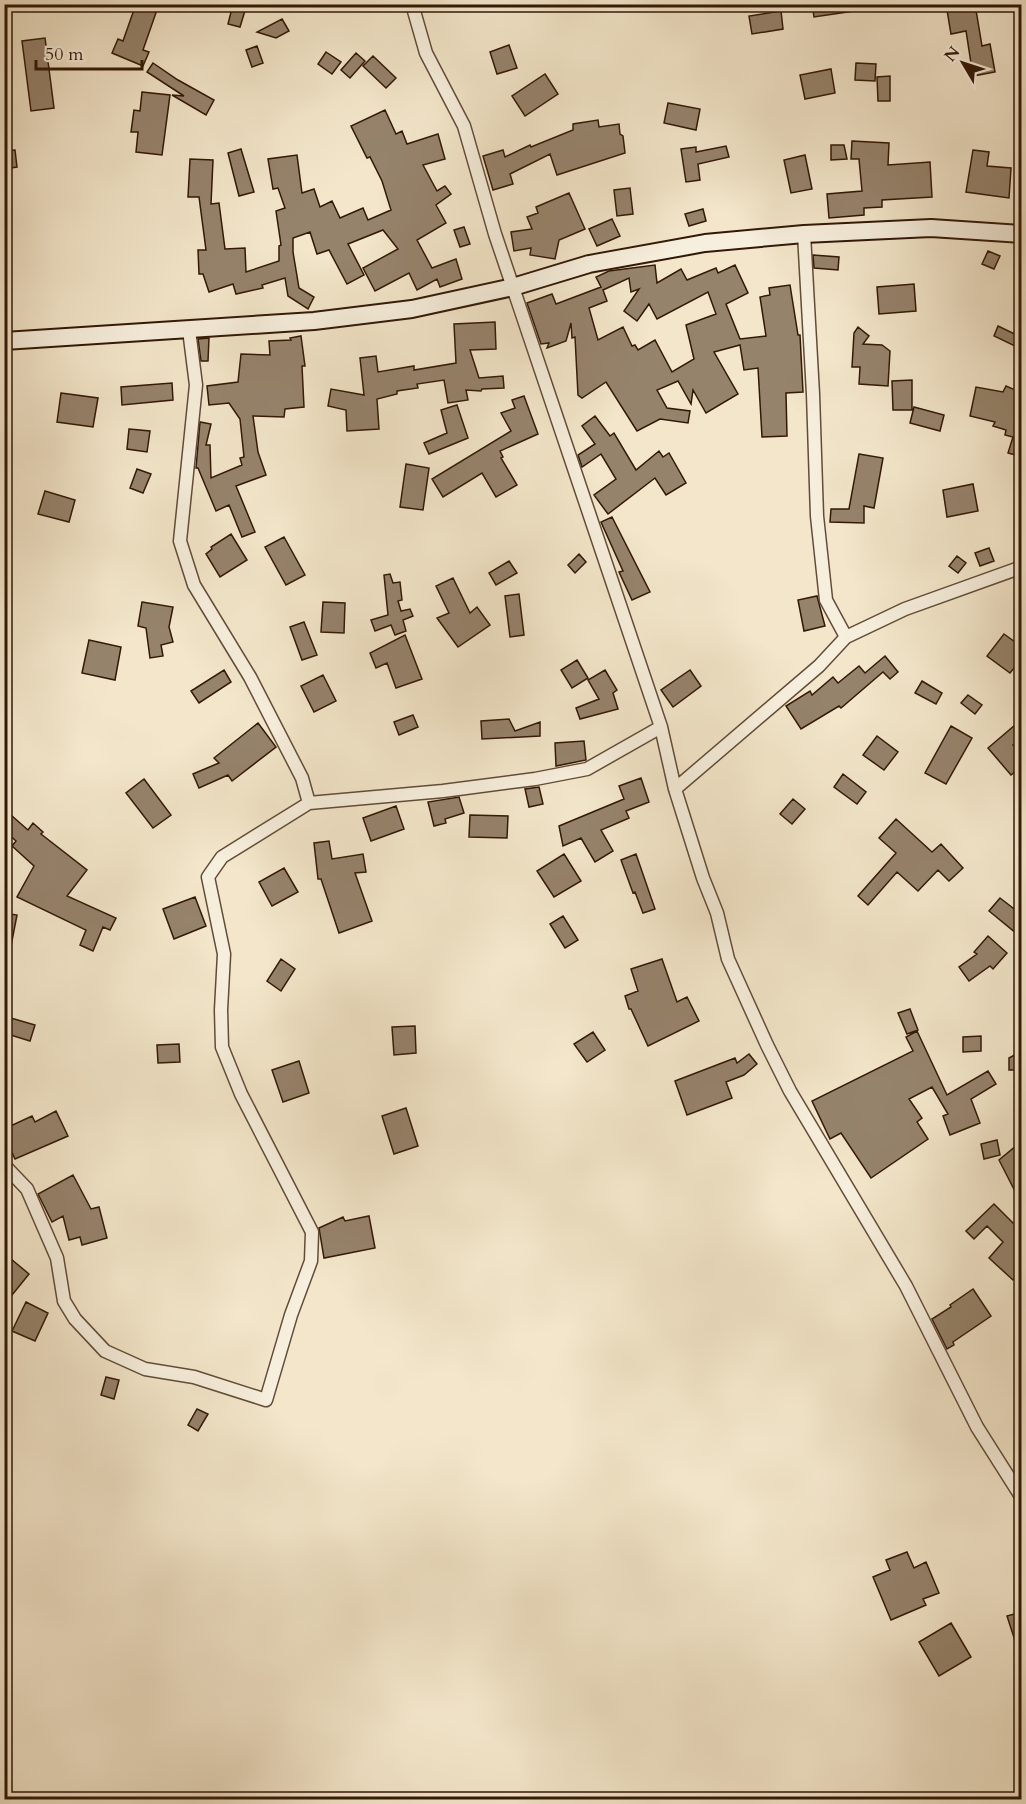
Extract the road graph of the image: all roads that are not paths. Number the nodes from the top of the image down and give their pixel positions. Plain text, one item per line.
1 (412, 4) edge
2 (804, 234) junction
3 (1022, 234) edge
4 (513, 286) junction
5 (189, 330) junction
6 (4, 341) edge
7 (1022, 567) edge
8 (846, 637) junction
9 (661, 727) junction
10 (675, 789) junction
11 (309, 803) junction
12 (4, 1165) edge
13 (1022, 1498) edge

1 - 4 street
2 - 3 street
2 - 4 street
2 - 8 street
4 - 5 street
4 - 9 street
5 - 6 street
5 - 11 street
7 - 8 street
8 - 10 street
9 - 10 street
9 - 11 street
10 - 13 street
11 - 12 street

